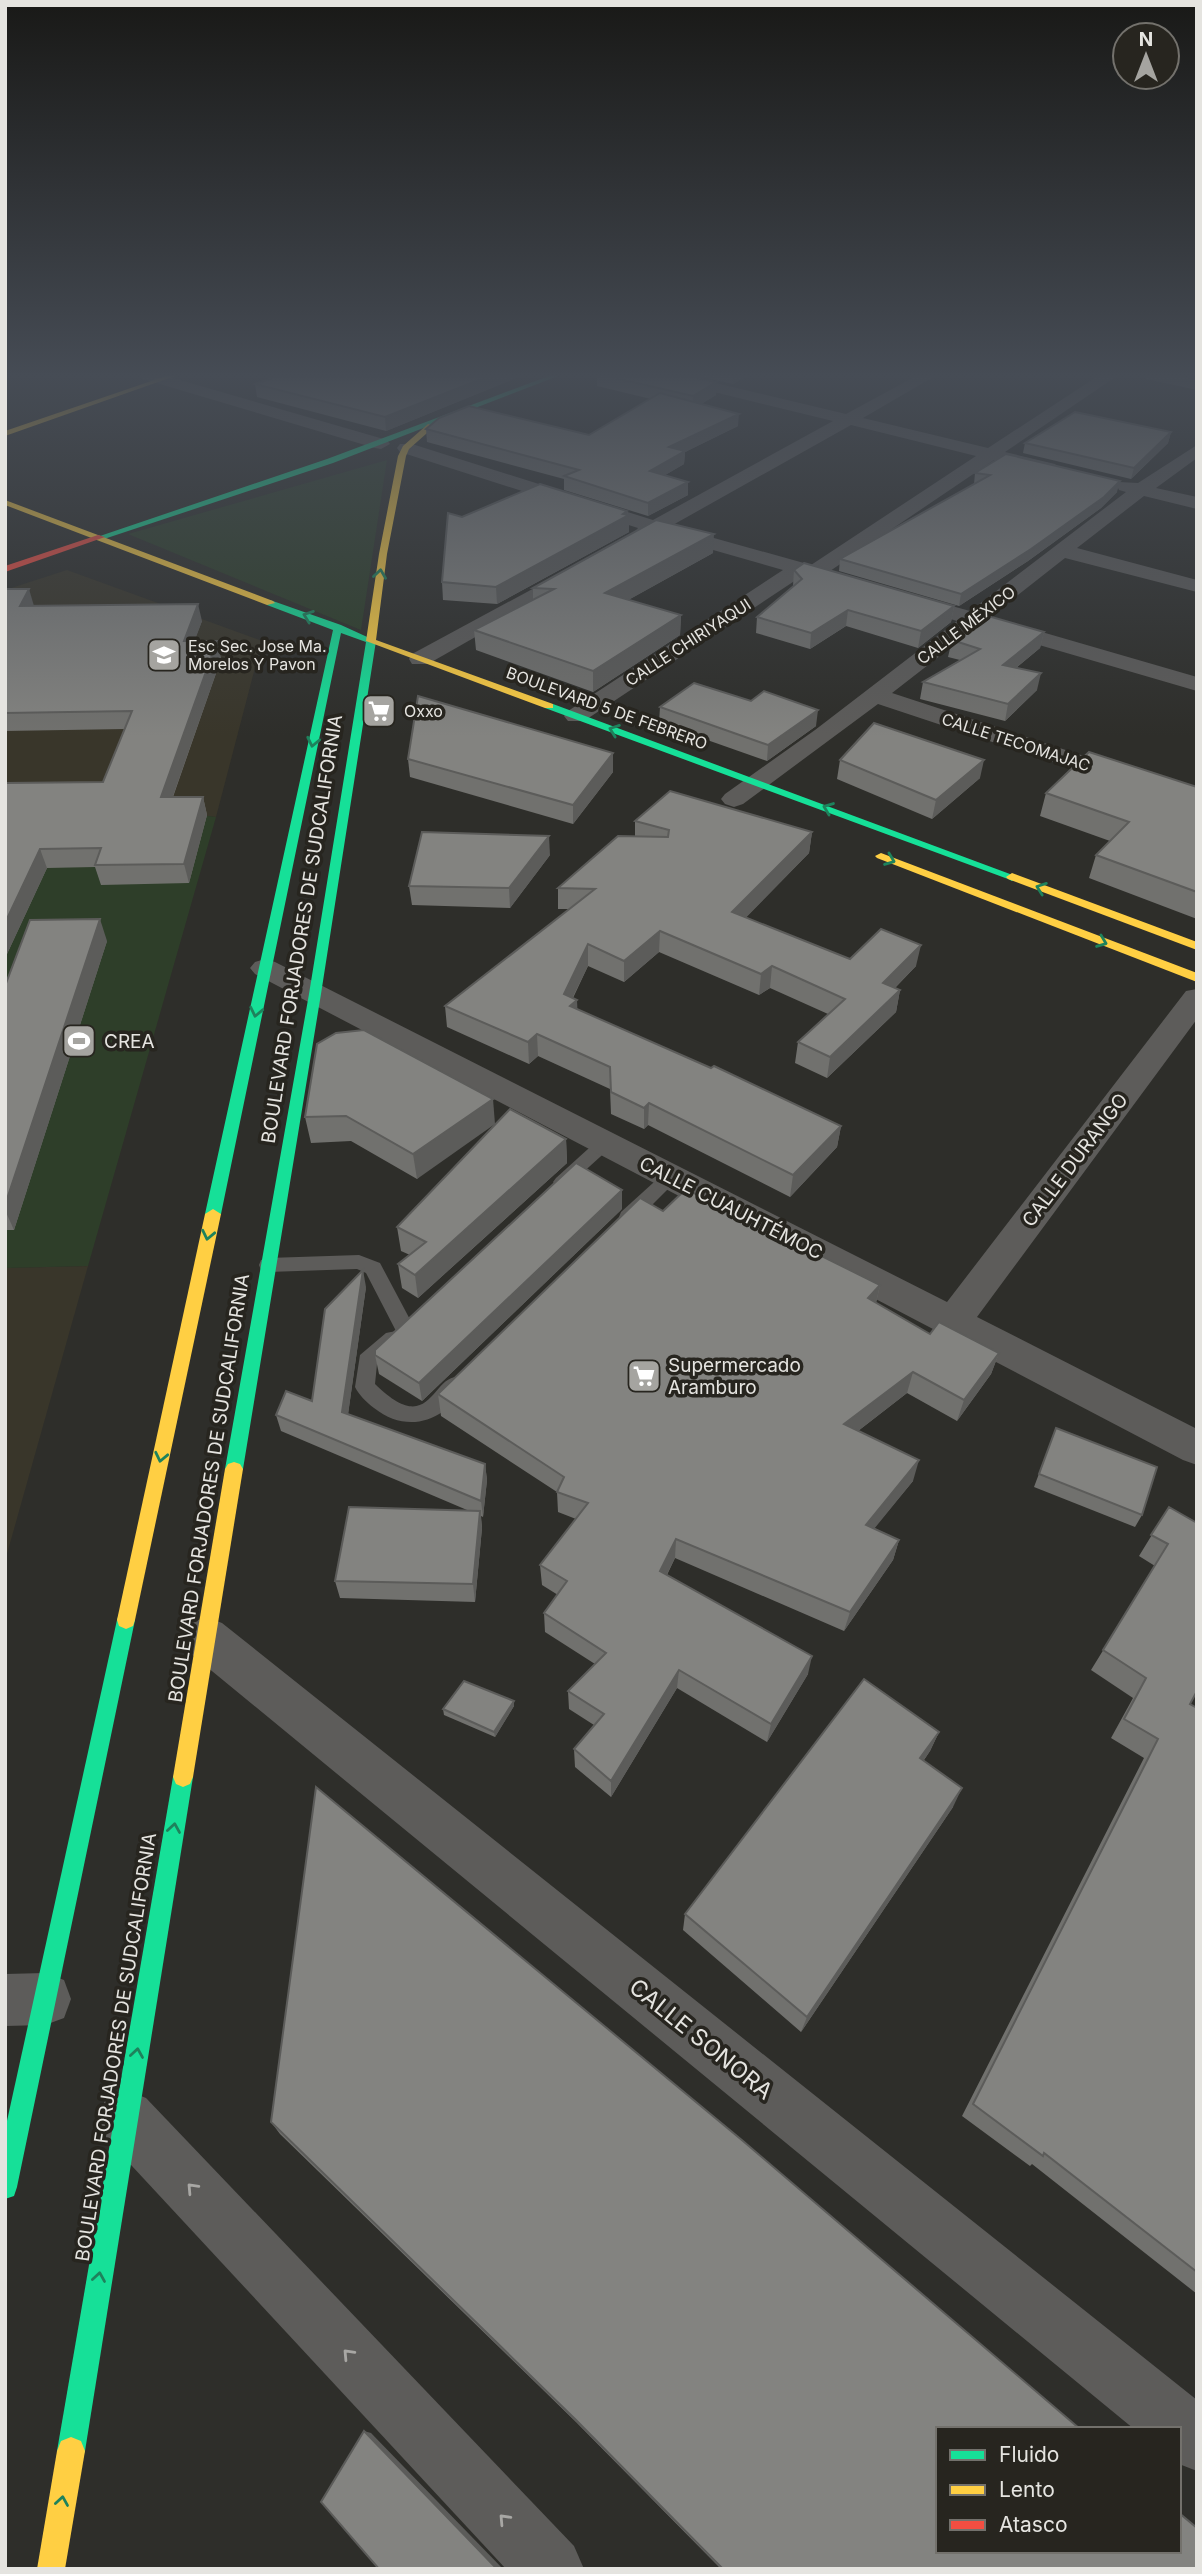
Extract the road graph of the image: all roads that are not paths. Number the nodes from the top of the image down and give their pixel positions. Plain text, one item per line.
1 (224, 496) edge
2 (394, 496) edge
3 (557, 496) edge
4 (710, 496) edge
5 (925, 496) edge
6 (1132, 496) edge
7 (1167, 496) edge
8 (5, 502) edge
9 (1197, 503) edge
10 (654, 527) junction
11 (51, 537) dead end
12 (101, 537) junction
13 (630, 541) edge
14 (74, 546) junction
15 (1064, 551) junction
16 (97, 556) dead end
17 (594, 562) edge
18 (5, 569) edge
19 (806, 571) junction
20 (1197, 586) edge
21 (974, 619) junction
22 (338, 627) junction
23 (371, 641) junction
24 (344, 653) junction
25 (420, 659) junction
26 (388, 670) dead end
27 (1197, 684) edge
28 (874, 695) junction
29 (576, 716) junction
30 (759, 782) junction
31 (734, 799) dead end
32 (1197, 802) edge
33 (870, 852) dead end
34 (1197, 946) edge
35 (265, 968) junction
36 (1197, 978) edge
37 (315, 994) junction
38 (1197, 998) edge
39 (605, 1143) junction
40 (670, 1177) junction
41 (545, 1198) edge
42 (612, 1233) edge
43 (268, 1265) junction
44 (953, 1322) junction
45 (466, 1374) edge
46 (1197, 1448) edge
47 (206, 1638) junction
48 (25, 2000) edge
49 (126, 2118) junction
50 (5, 2187) edge
51 (1181, 2427) edge
52 (1181, 2427) edge
53 (1197, 2440) edge
54 (51, 2569) edge
55 (551, 2569) edge

1 - 12 main road
23 -> 2 main road, BOULEVARD FORJADORES DE SUDCALIFORNIA
3 - 10 street
4 - 10 street
5 - 19 street, CALLE CHIRIYAQUI
6 - 15 street, CALLE MÉXICO
7 - 9 street
8 - 12 main road, BOULEVARD 5 DE FEBRERO
10 - 13 street
10 - 19 street
11 - 14 main road
12 - 14 main road
22 -> 12 main road, BOULEVARD 5 DE FEBRERO
14 - 16 main road
14 - 18 main road
15 - 20 street
15 - 21 street, CALLE MÉXICO
17 - 25 street
19 - 21 street
19 - 29 street, CALLE CHIRIYAQUI
21 - 27 street
21 - 28 street, CALLE MÉXICO
22 - 23 main road, BOULEVARD 5 DE FEBRERO
22 - 24 main road, BOULEVARD FORJADORES DE SUDCALIFORNIA
23 - 24 main road, BOULEVARD FORJADORES DE SUDCALIFORNIA
23 - 25 main road, BOULEVARD 5 DE FEBRERO
24 - 26 main road
24 -> 35 main road, BOULEVARD FORJADORES DE SUDCALIFORNIA
24 - 37 main road, BOULEVARD FORJADORES DE SUDCALIFORNIA
25 - 29 main road, BOULEVARD 5 DE FEBRERO
28 - 30 street, CALLE MÉXICO
28 - 32 street, CALLE TECOMAJAC
30 -> 29 main road, BOULEVARD 5 DE FEBRERO
30 - 31 street, CALLE MÉXICO
34 -> 30 main road, BOULEVARD 5 DE FEBRERO
33 -> 36 main road
35 - 37 street, CALLE CUAUHTÉMOC
35 -> 48 main road, BOULEVARD FORJADORES DE SUDCALIFORNIA
37 - 39 street, CALLE CUAUHTÉMOC
37 - 43 main road, BOULEVARD FORJADORES DE SUDCALIFORNIA
38 - 44 street, CALLE DURANGO
39 - 40 street, CALLE CUAUHTÉMOC
39 - 41 lane
40 - 42 lane
40 - 44 street, CALLE CUAUHTÉMOC
43 - 45 lane
43 - 47 main road, BOULEVARD FORJADORES DE SUDCALIFORNIA
44 - 46 street, CALLE CUAUHTÉMOC
49 -> 47 main road, BOULEVARD FORJADORES DE SUDCALIFORNIA
47 - 51 street, CALLE SONORA
48 - 50 main road, BOULEVARD FORJADORES DE SUDCALIFORNIA
54 -> 49 main road, BOULEVARD FORJADORES DE SUDCALIFORNIA
55 -> 49 street
52 - 53 street, CALLE SONORA

